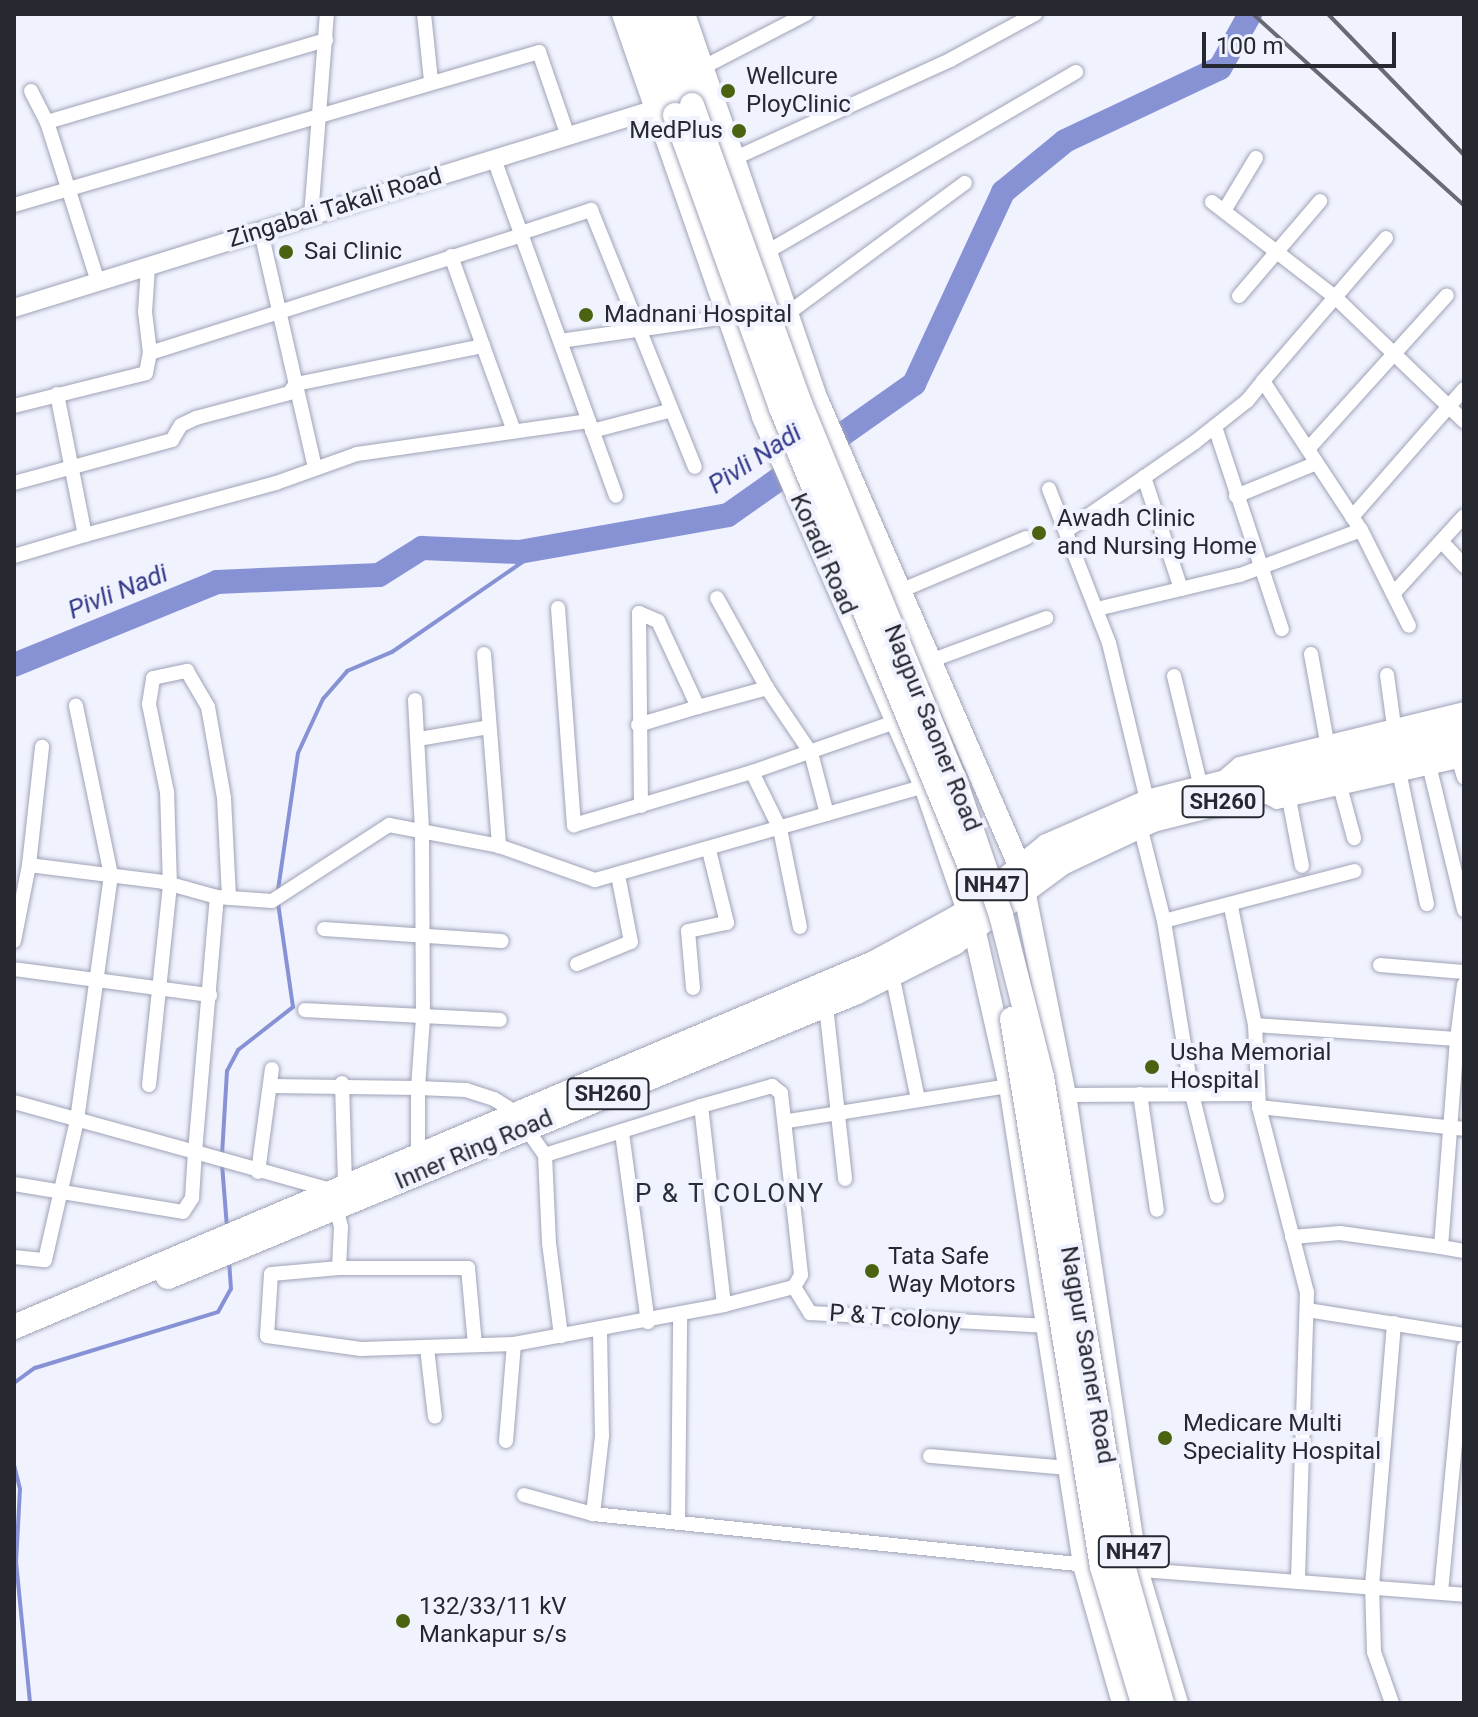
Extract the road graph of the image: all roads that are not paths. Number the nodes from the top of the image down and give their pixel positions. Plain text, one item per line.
1 (327, 14) edge
2 (424, 14) edge
3 (623, 14) edge
4 (641, 14) edge
5 (662, 14) edge
6 (684, 14) edge
7 (806, 14) edge
8 (1035, 14) edge
9 (326, 40) junction
10 (1076, 72) dead end
11 (682, 74) junction
12 (431, 81) junction
13 (31, 91) dead end
14 (683, 104) junction
15 (322, 112) junction
16 (47, 122) junction
17 (568, 136) junction
18 (1256, 158) dead end
19 (494, 159) junction
20 (733, 159) junction
21 (965, 183) dead end
22 (68, 188) junction
23 (1320, 201) dead end
24 (14, 205) edge
25 (311, 216) junction
26 (261, 232) junction
27 (521, 234) junction
28 (1386, 238) dead end
29 (1277, 252) junction
30 (765, 253) junction
31 (451, 256) junction
32 (148, 267) junction
33 (98, 282) junction
34 (1447, 295) dead end
35 (1239, 296) dead end
36 (1335, 297) junction
37 (14, 308) edge
38 (281, 308) junction
39 (727, 309) junction
40 (787, 314) junction
41 (638, 332) junction
42 (560, 341) junction
43 (483, 346) junction
44 (150, 353) junction
45 (1395, 353) junction
46 (1263, 381) junction
47 (296, 384) junction
48 (1464, 389) edge
49 (57, 394) junction
50 (14, 406) edge
51 (1449, 406) junction
52 (668, 411) junction
53 (1464, 421) edge
54 (590, 426) junction
55 (1215, 427) junction
56 (514, 431) junction
57 (1308, 449) junction
58 (1317, 463) junction
59 (71, 465) junction
60 (315, 467) junction
61 (695, 467) dead end
62 (1144, 477) junction
63 (14, 483) edge
64 (1049, 489) dead end
65 (616, 496) dead end
66 (1236, 496) junction
67 (1464, 516) edge
68 (1356, 523) junction
69 (1069, 529) junction
70 (85, 535) junction
71 (877, 537) junction
72 (1026, 538) dead end
73 (1442, 542) junction
74 (14, 556) edge
75 (829, 563) junction
76 (1464, 566) edge
77 (1261, 568) junction
78 (1181, 589) junction
79 (900, 591) junction
80 (1393, 594) junction
81 (717, 598) dead end
82 (558, 608) dead end
83 (1097, 609) junction
84 (1046, 618) dead end
85 (1409, 626) dead end
86 (1282, 629) dead end
87 (484, 654) dead end
88 (1311, 654) dead end
89 (930, 661) junction
90 (1387, 675) dead end
91 (1174, 676) dead end
92 (767, 688) junction
93 (415, 700) dead end
94 (76, 706) dead end
95 (698, 707) junction
96 (1464, 709) edge
97 (895, 722) junction
98 (1464, 722) edge
99 (638, 725) junction
100 (1394, 726) junction
101 (489, 727) junction
102 (419, 739) junction
103 (1327, 742) junction
104 (42, 747) dead end
105 (1432, 749) junction
106 (811, 753) junction
107 (1462, 754) edge
108 (752, 772) junction
109 (1400, 776) junction
110 (1464, 777) edge
111 (925, 786) junction
112 (1209, 786) junction
113 (1341, 790) junction
114 (1260, 793) junction
115 (1289, 799) junction
116 (641, 806) junction
117 (827, 814) junction
118 (1147, 816) junction
119 (780, 829) junction
120 (422, 831) junction
121 (1354, 838) dead end
122 (1008, 839) junction
123 (499, 846) junction
124 (709, 850) junction
125 (29, 865) junction
126 (1019, 865) junction
127 (1302, 866) dead end
128 (955, 870) junction
129 (1355, 871) dead end
130 (111, 875) junction
131 (618, 875) junction
132 (170, 886) junction
133 (1026, 890) junction
134 (223, 898) junction
135 (1427, 904) dead end
136 (1231, 907) junction
137 (1464, 910) edge
138 (971, 918) junction
139 (1164, 921) junction
140 (800, 927) dead end
141 (324, 929) dead end
142 (420, 934) junction
143 (14, 941) edge
144 (502, 941) dead end
145 (577, 964) dead end
146 (1380, 965) dead end
147 (14, 969) edge
148 (1464, 972) edge
149 (892, 974) junction
150 (97, 979) junction
151 (1464, 984) edge
152 (158, 986) junction
153 (693, 988) dead end
154 (210, 995) junction
155 (826, 1006) junction
156 (305, 1010) dead end
157 (423, 1018) junction
158 (500, 1020) dead end
159 (1255, 1025) junction
160 (1460, 1039) edge
161 (272, 1069) dead end
162 (342, 1083) junction
163 (149, 1085) dead end
164 (271, 1086) junction
165 (1010, 1086) junction
166 (418, 1088) junction
167 (1140, 1094) junction
168 (1192, 1094) junction
169 (918, 1099) junction
170 (1258, 1100) junction
171 (14, 1102) edge
172 (1066, 1103) junction
173 (701, 1106) junction
174 (838, 1112) junction
175 (77, 1120) junction
176 (521, 1120) junction
177 (788, 1121) junction
178 (1017, 1127) junction
179 (1457, 1128) edge
180 (622, 1133) junction
181 (195, 1152) junction
182 (418, 1154) junction
183 (545, 1155) junction
184 (258, 1172) junction
185 (845, 1179) dead end
186 (14, 1184) edge
187 (60, 1193) junction
188 (338, 1194) junction
189 (1217, 1196) dead end
190 (1157, 1210) dead end
191 (1292, 1237) junction
192 (235, 1244) junction
193 (1441, 1247) junction
194 (1464, 1251) edge
195 (14, 1257) edge
196 (339, 1268) junction
197 (794, 1287) junction
198 (724, 1305) junction
199 (1307, 1310) junction
200 (680, 1316) junction
201 (648, 1322) junction
202 (1394, 1323) junction
203 (1049, 1326) junction
204 (14, 1327) edge
205 (600, 1330) junction
206 (1464, 1335) edge
207 (561, 1336) junction
208 (514, 1344) junction
209 (14, 1345) edge
210 (475, 1345) junction
211 (427, 1348) junction
212 (1464, 1348) edge
213 (435, 1417) dead end
214 (506, 1441) dead end
215 (930, 1456) dead end
216 (1066, 1468) junction
217 (524, 1495) dead end
218 (593, 1514) junction
219 (678, 1523) junction
220 (1084, 1565) junction
221 (1137, 1570) junction
222 (1298, 1582) junction
223 (1372, 1586) junction
224 (1441, 1592) junction
225 (1464, 1595) edge
226 (1123, 1703) edge
227 (1143, 1703) edge
228 (1162, 1703) edge
229 (1177, 1703) edge
230 (1392, 1703) edge

1 - 9 street
2 - 12 street
3 - 14 main road, Koradi Road
4 - 11 highway, NH47
5 - 11 highway, NH47
6 - 11 main road
7 - 11 street
8 - 20 street
9 - 15 street
9 - 16 street
10 - 30 street
11 - 14 highway, Koradi Road / NH47
11 - 14 main road
12 - 15 street
12 - 17 street
13 - 16 street
14 - 17 street, Zingabai Takali Road
14 - 20 main road
14 - 39 main road, Koradi Road
14 - 227 highway, Nagpur Saoner Road / NH47, bridge
14 - 228 highway, Nagpur Saoner Road / NH47, bridge
15 - 22 street
15 - 25 street
16 - 22 street
17 - 19 street, Zingabai Takali Road
18 - 29 street
19 - 25 street, Zingabai Takali Road
19 - 27 street
20 - 30 main road
21 - 40 street
22 - 24 street
22 - 33 street
23 - 29 street
25 - 26 street, Zingabai Takali Road
26 - 32 street, Zingabai Takali Road
26 - 38 street
27 - 31 street
27 - 41 street
27 - 42 street
28 - 36 street
29 - 35 street
29 - 36 street
30 - 40 main road
31 - 38 street
31 - 43 street
32 - 33 street, Zingabai Takali Road
32 - 44 street
33 - 37 street, Zingabai Takali Road
34 - 45 street
36 - 45 street
36 - 46 street
38 - 44 street
38 - 47 street
39 - 41 street
39 - 75 main road, Koradi Road
40 - 71 main road
41 - 42 street
41 - 52 street
42 - 54 street
43 - 47 street
43 - 56 street
44 - 49 street
45 - 51 street
45 - 57 street
46 - 55 street
46 - 57 street
47 - 59 street
47 - 60 street
48 - 51 street
49 - 50 street
49 - 59 street
51 - 53 street
51 - 68 street
52 - 54 street
52 - 61 street
54 - 56 street
54 - 65 street
55 - 62 street
55 - 66 street
56 - 60 street
57 - 58 street
58 - 66 street
58 - 68 street
59 - 63 street
59 - 70 street
60 - 70 street
62 - 69 street
62 - 78 street
64 - 69 street
66 - 77 street
67 - 73 street
68 - 77 street
68 - 80 street
69 - 83 street
70 - 74 street
71 - 75 main road
71 - 79 main road
72 - 79 street
73 - 76 street
73 - 80 street
75 - 97 main road, Koradi Road
77 - 78 street
77 - 86 street
78 - 83 street
79 - 89 main road
80 - 85 street
81 - 92 street
82 - 116 street
83 - 118 street
84 - 89 street
87 - 101 street
88 - 103 street
89 - 122 main road
90 - 100 street
91 - 112 street
92 - 95 street
92 - 106 street
93 - 102 street
94 - 130 street
95 - 99 street
95 - 99 street
96 - 100 street
97 - 106 street
97 - 111 main road, Koradi Road
98 - 105 highway, SH260
99 - 116 street
100 - 103 street
101 - 102 street
101 - 123 street
102 - 120 street
103 - 112 street
104 - 125 street
105 - 107 highway, SH260
105 - 109 street
105 - 112 highway, SH260
105 - 114 highway, SH260
105 - 137 street
106 - 108 street
106 - 117 street
107 - 110 street
108 - 116 street
108 - 119 street
109 - 113 street
109 - 135 street
111 - 117 street
111 - 128 main road, Koradi Road
112 - 118 highway, SH260
113 - 115 street
113 - 121 street
114 - 115 street
114 - 118 highway, SH260
115 - 127 street
117 - 119 street
118 - 126 highway, SH260
118 - 133 highway, SH260
118 - 139 street
119 - 124 street
119 - 140 street
120 - 123 street
120 - 134 street
120 - 142 street
122 - 126 main road
122 - 128 main road
123 - 131 street
124 - 131 street
124 - 153 street
125 - 130 street
125 - 143 street
126 - 133 main road, NH47
126 - 138 highway, SH260
128 - 138 main road, Koradi Road
129 - 136 street
130 - 132 street
130 - 150 street
131 - 145 street
132 - 134 street
132 - 134 street
132 - 152 street
133 - 138 highway, SH260
133 - 172 main road, NH47
134 - 154 street
136 - 139 street
136 - 159 street
138 - 149 highway, Inner Ring Road / SH260
138 - 165 main road, Koradi Road
138 - 176 highway, Inner Ring Road / SH260
139 - 168 street
141 - 142 street
142 - 144 street
142 - 157 street
146 - 148 street
147 - 150 street
149 - 155 highway, Inner Ring Road / SH260
149 - 169 street
150 - 152 street
150 - 175 street
151 - 160 street
152 - 154 street
152 - 163 street
154 - 181 street
155 - 174 street
155 - 176 highway, Inner Ring Road / SH260
156 - 157 street
157 - 158 street
157 - 166 street
159 - 160 street
159 - 170 street
160 - 179 street
161 - 164 street
162 - 164 street
162 - 166 street
162 - 188 street
164 - 184 street
165 - 169 street
165 - 178 main road, Koradi Road
166 - 176 street
166 - 182 street
167 - 168 street
167 - 172 street
167 - 190 street
168 - 170 street
168 - 189 street
169 - 174 street
170 - 179 street
170 - 191 street
171 - 175 street
172 - 178 main road
172 - 221 main road, NH47
173 - 177 street
173 - 180 street
173 - 198 street
174 - 177 street
174 - 185 street
175 - 181 street
175 - 187 street
176 - 182 highway, Inner Ring Road / SH260
176 - 183 street
176 - 188 highway, Inner Ring Road / SH260
177 - 197 street
178 - 203 main road, Koradi Road
179 - 193 street
180 - 183 street
180 - 201 street
181 - 184 street
181 - 187 street
182 - 188 highway, Inner Ring Road / SH260
183 - 207 street
184 - 188 street
186 - 187 street
187 - 195 street
188 - 192 highway, Inner Ring Road / SH260
188 - 196 street
191 - 193 street
191 - 199 street
192 - 204 highway, Inner Ring Road / SH260
192 - 209 highway, Inner Ring Road / SH260
193 - 194 street
196 - 210 street
196 - 211 street
197 - 198 street
197 - 203 street, P & T colony
198 - 200 street
199 - 202 street
199 - 222 street
200 - 201 street
200 - 219 street
201 - 205 street
202 - 206 street
202 - 223 street
203 - 216 main road, Koradi Road
205 - 207 street
205 - 218 street
207 - 208 street
208 - 210 street
208 - 214 street
210 - 211 street
211 - 213 street
212 - 224 street
215 - 216 street
216 - 220 main road, Koradi Road
217 - 218 street
218 - 219 street
219 - 220 street
220 - 221 street
220 - 226 main road, Koradi Road
221 - 222 street
221 - 229 main road, NH47
222 - 223 street
223 - 224 street
223 - 230 street
224 - 225 street

